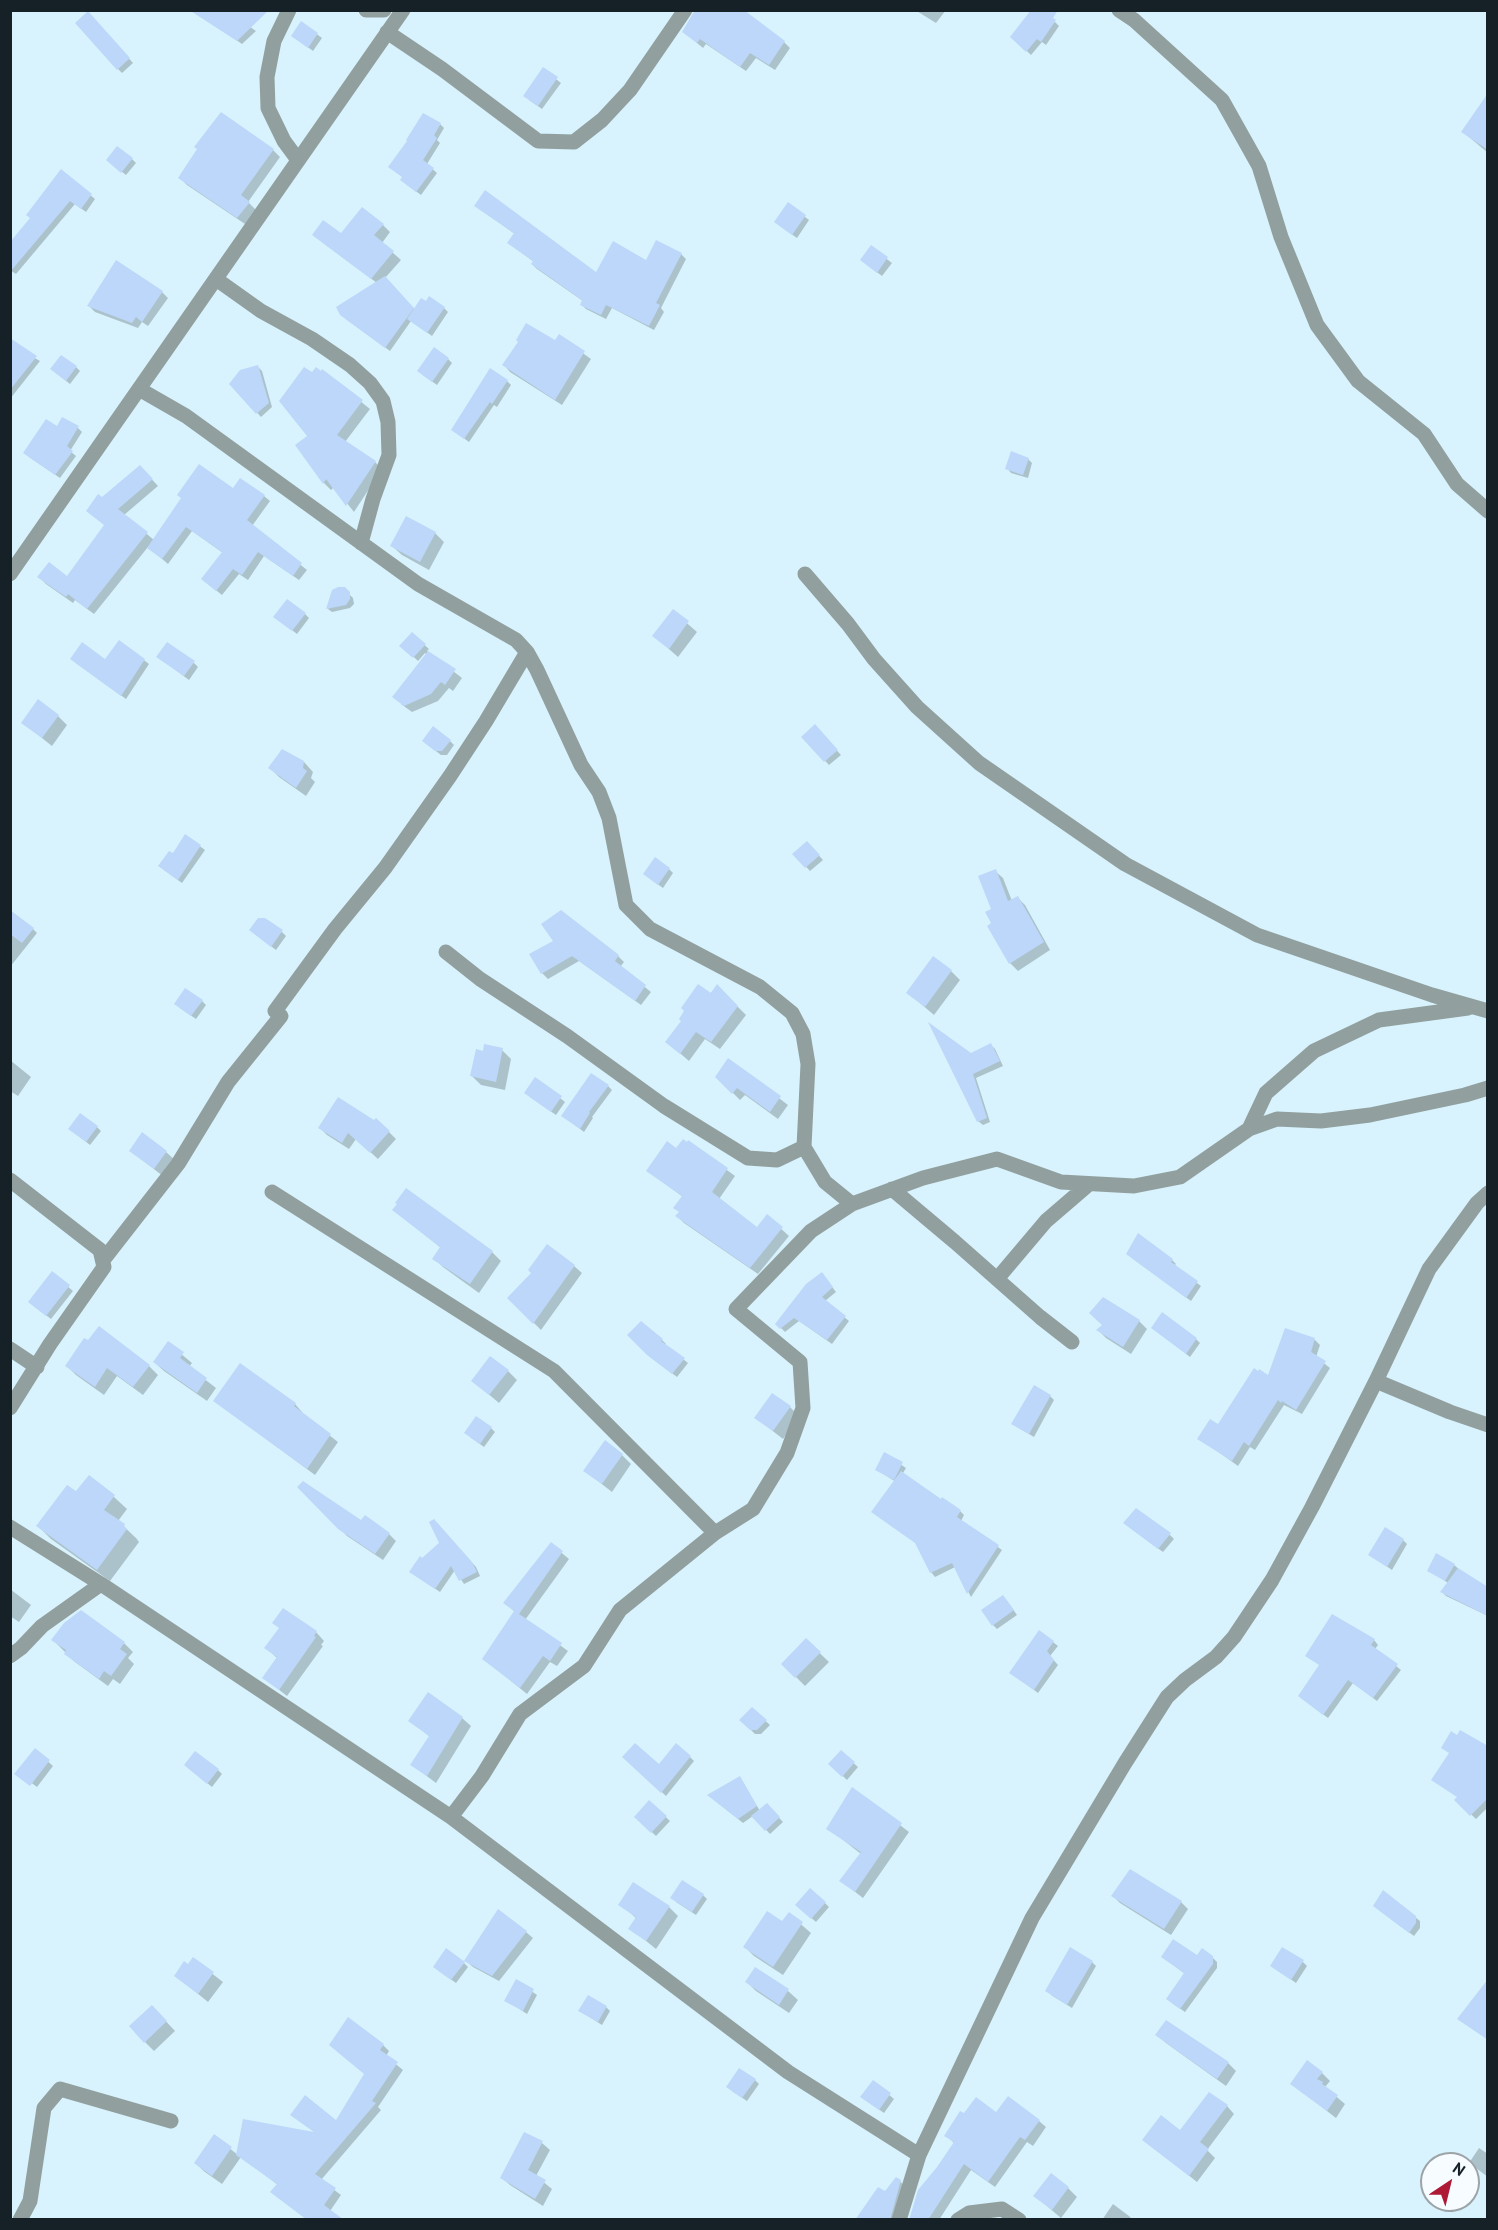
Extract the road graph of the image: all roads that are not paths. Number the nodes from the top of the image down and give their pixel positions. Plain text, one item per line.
1 (289, 10) edge
2 (366, 10) edge
3 (384, 10) edge
4 (403, 10) edge
5 (685, 10) edge
6 (1119, 10) edge
7 (387, 32) junction
8 (298, 160) junction
9 (216, 279) junction
10 (139, 389) junction
11 (1488, 511) edge
12 (361, 543) junction
13 (10, 574) edge
14 (805, 574) dead end
15 (527, 652) junction
16 (446, 952) dead end
17 (1481, 1009) edge
18 (1488, 1088) edge
19 (1249, 1129) junction
20 (804, 1147) junction
21 (10, 1180) edge
22 (1089, 1184) junction
23 (892, 1190) junction
24 (272, 1192) dead end
25 (1488, 1193) edge
26 (852, 1204) junction
27 (104, 1259) junction
28 (997, 1279) junction
29 (1072, 1342) dead end
30 (10, 1349) edge
31 (37, 1367) junction
32 (1376, 1381) junction
33 (10, 1408) edge
34 (1488, 1425) edge
35 (10, 1527) edge
36 (716, 1533) junction
37 (100, 1584) junction
38 (10, 1656) edge
39 (451, 1817) junction
40 (171, 2121) dead end
41 (919, 2156) junction
42 (20, 2220) edge
43 (899, 2220) edge
44 (958, 2220) edge
45 (1019, 2220) edge

1 - 8 street
2 - 3 street
4 - 7 street
5 - 7 street
6 - 11 street
7 - 8 street
8 - 9 street
9 - 10 street
9 - 12 street
10 - 12 street
10 - 13 street
12 - 15 street
14 - 17 street
15 - 20 street
15 - 27 street
16 - 20 street
17 - 19 street
18 - 19 street
19 - 22 street
20 - 26 street
21 - 27 street
22 - 23 street
22 - 28 street
23 - 26 street
23 - 28 street
24 - 36 street
25 - 32 street
26 - 36 street
27 - 31 street
28 - 29 street
30 - 31 street
31 - 33 street
32 - 34 street
32 - 41 street
35 - 37 street
36 - 39 street
37 - 38 street
37 - 39 street
39 - 41 street
40 - 42 street
41 - 43 street
44 - 45 street

